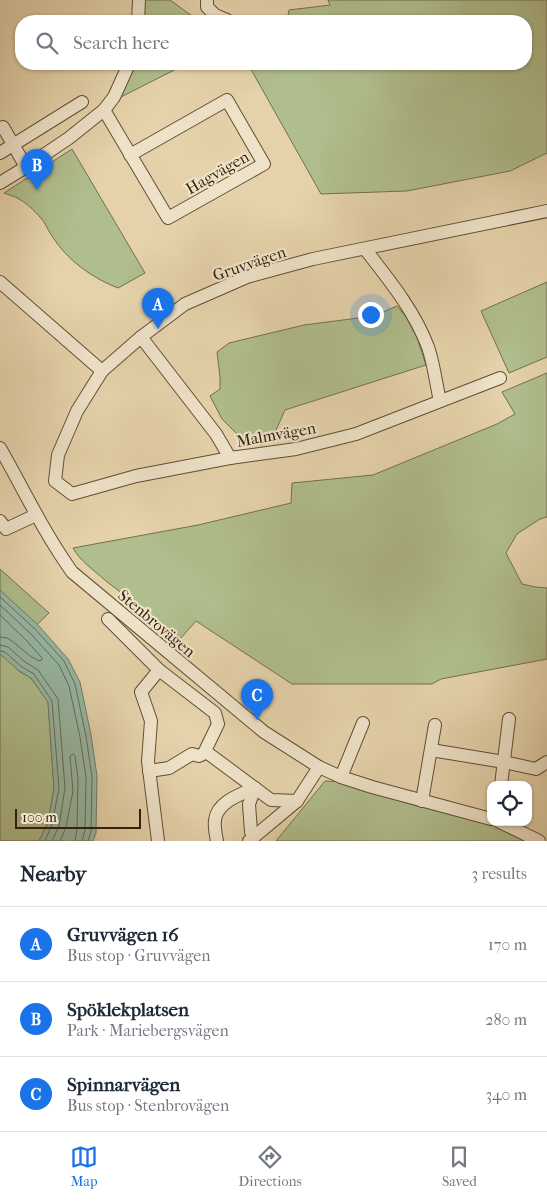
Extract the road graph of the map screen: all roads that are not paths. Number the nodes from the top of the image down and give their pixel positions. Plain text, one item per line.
1 (139, 0) edge
2 (207, 0) edge
3 (138, 15) edge
4 (215, 15) edge
5 (126, 70) edge
6 (82, 102) dead end
7 (104, 110) junction
8 (3, 127) dead end
9 (13, 145) junction
10 (0, 153) edge
11 (130, 155) junction
12 (26, 167) junction
13 (0, 183) edge
14 (547, 211) edge
15 (365, 249) junction
16 (0, 282) edge
17 (141, 337) junction
18 (102, 371) junction
19 (500, 378) dead end
20 (440, 401) junction
21 (0, 448) edge
22 (230, 458) junction
23 (55, 481) joint
24 (36, 514) junction
25 (0, 521) edge
26 (108, 619) dead end
27 (159, 670) junction
28 (509, 719) dead end
29 (363, 723) dead end
30 (435, 725) dead end
31 (431, 750) junction
32 (207, 752) junction
33 (504, 762) junction
34 (547, 762) edge
35 (319, 767) junction
36 (149, 771) junction
37 (342, 777) junction
38 (502, 781) edge
39 (255, 788) junction
40 (297, 801) junction
41 (422, 801) junction
42 (487, 818) edge
43 (508, 826) edge
44 (250, 837) edge
45 (158, 841) edge
46 (217, 841) edge
47 (539, 841) edge

1 - 3 street
2 - 4 street
5 - 7 street
6 - 9 street
7 - 11 street, Hagvägen
7 - 12 street
8 - 9 street
9 - 10 street
9 - 12 street
11 - 11 street, Hagvägen
12 - 13 street
14 - 15 street, Gruvvägen
15 - 17 street, Gruvvägen
15 - 20 street
16 - 18 street
17 - 18 street, Gruvvägen
17 - 22 street
18 - 23 street, Gruvvägen
19 - 20 street, Malmvägen
20 - 22 street, Malmvägen
21 - 24 street, Stenbrovägen
22 - 23 street, Malmvägen
24 - 25 street
24 - 35 street, Stenbrovägen
26 - 27 street
27 - 32 street
27 - 36 street
28 - 33 street
29 - 37 street
30 - 31 street
31 - 33 street
31 - 41 street
32 - 36 street
32 - 39 street
33 - 34 street
33 - 38 street
35 - 37 street, Stenbrovägen
35 - 40 street
36 - 45 street
37 - 41 street, Stenbrovägen
39 - 40 street
39 - 44 street
39 - 46 street
40 - 44 street
41 - 42 street, Stenbrovägen
43 - 47 street

